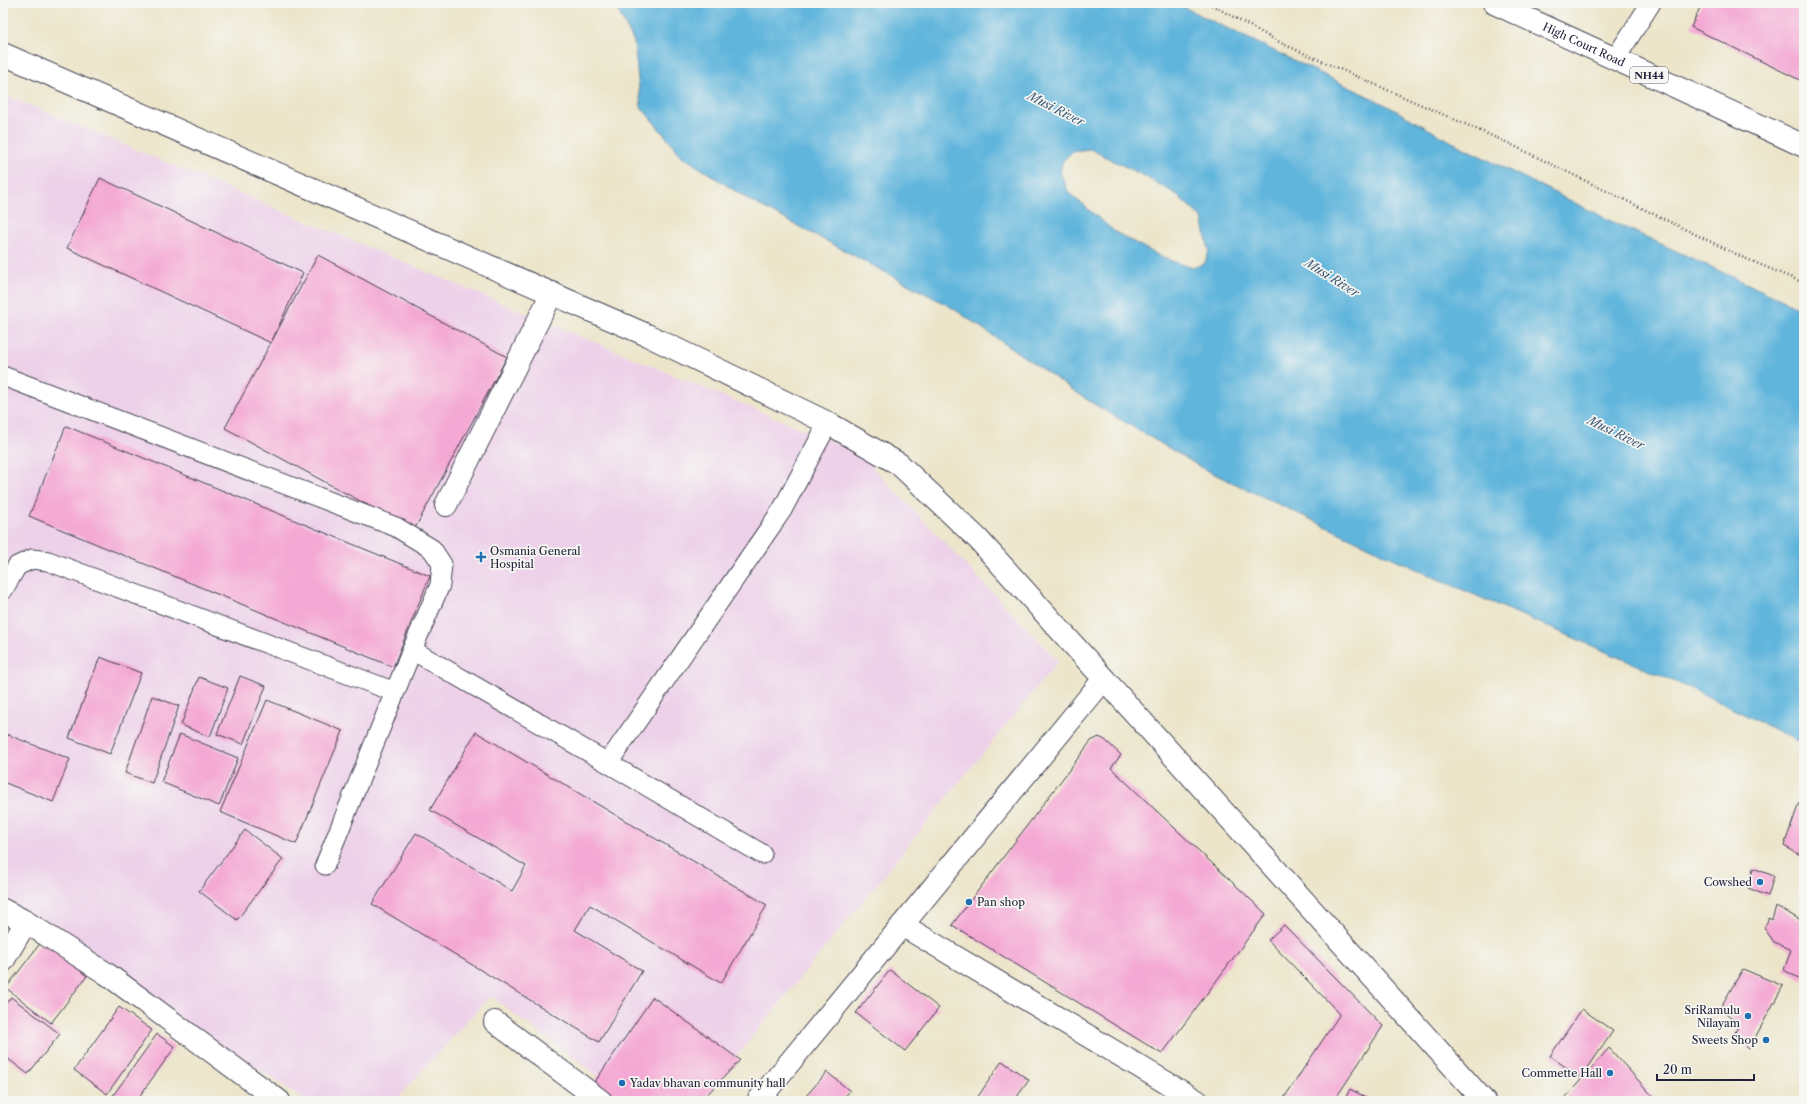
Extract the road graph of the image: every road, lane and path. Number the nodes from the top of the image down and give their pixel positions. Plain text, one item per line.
1 (1208, 3) edge
2 (1494, 3) edge
3 (1651, 3) edge
4 (3, 54) edge
5 (1615, 59) junction
6 (1804, 146) edge
7 (1804, 283) edge
8 (552, 293) junction
9 (3, 376) edge
10 (828, 423) junction
11 (446, 505) dead end
12 (3, 590) edge
13 (412, 650) junction
14 (1104, 679) junction
15 (395, 692) junction
16 (608, 763) junction
17 (762, 854) dead end
18 (326, 865) dead end
19 (3, 910) edge
20 (26, 922) junction
21 (902, 925) junction
22 (3, 961) edge
23 (495, 1022) dead end
24 (279, 1101) edge
25 (601, 1101) edge
26 (758, 1101) edge
27 (1196, 1101) edge
28 (1484, 1101) edge

1 - 7 path
2 - 5 main road, High Court Road / NH44
3 - 5 lane
4 - 8 main road
5 - 6 main road, High Court Road / NH44
8 - 10 main road
8 - 11 main road
9 - 13 lane
10 - 14 main road
10 - 16 lane
12 - 15 lane
13 - 15 lane
13 - 16 lane
14 - 21 main road
14 - 28 main road
15 - 18 lane
16 - 17 lane
19 - 20 main road
20 - 22 main road
20 - 24 main road
21 - 26 main road
21 - 27 main road
23 - 25 main road

